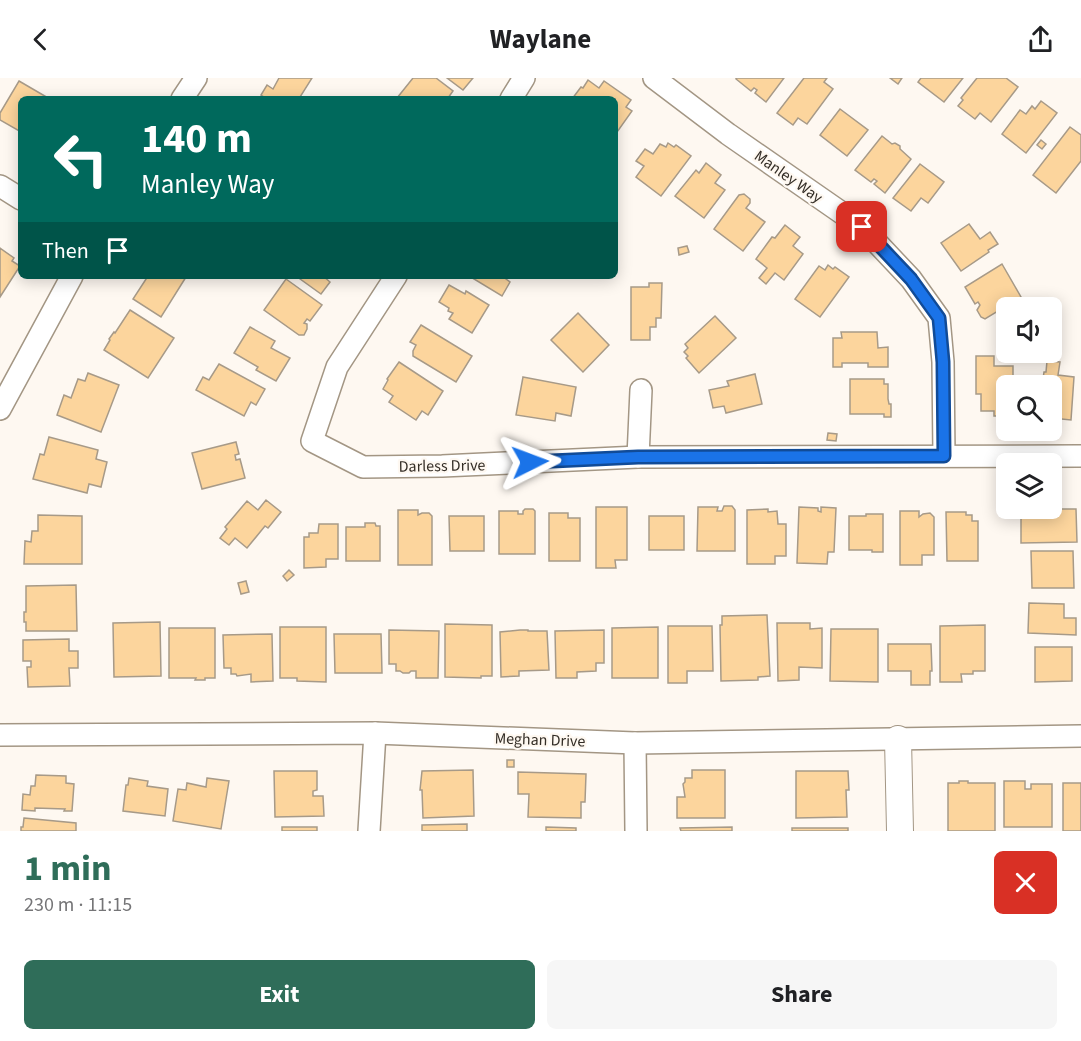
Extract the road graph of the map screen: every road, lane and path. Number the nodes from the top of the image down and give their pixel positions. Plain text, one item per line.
1 (196, 78) edge
2 (524, 78) edge
3 (654, 78) edge
4 (184, 96) edge
5 (513, 96) edge
6 (0, 186) edge
7 (18, 197) edge
8 (70, 279) edge
9 (394, 279) edge
10 (641, 390) dead end
11 (0, 409) edge
12 (944, 456) junction
13 (1081, 456) edge
14 (638, 457) junction
15 (375, 734) junction
16 (0, 735) edge
17 (1081, 736) edge
18 (898, 739) junction
19 (635, 743) junction
20 (369, 831) edge
21 (636, 831) edge
22 (900, 831) edge

1 - 4 street
2 - 5 street
3 - 12 street, Manley Way
6 - 7 street
8 - 11 street
9 - 14 street, Darless Drive
10 - 14 street
12 - 13 street, Darless Drive
12 - 14 street, Darless Drive
15 - 16 street, Meghan Drive
15 - 19 street, Meghan Drive
15 - 20 street
17 - 18 street, Meghan Drive
18 - 19 street, Meghan Drive
18 - 22 street
19 - 21 street

